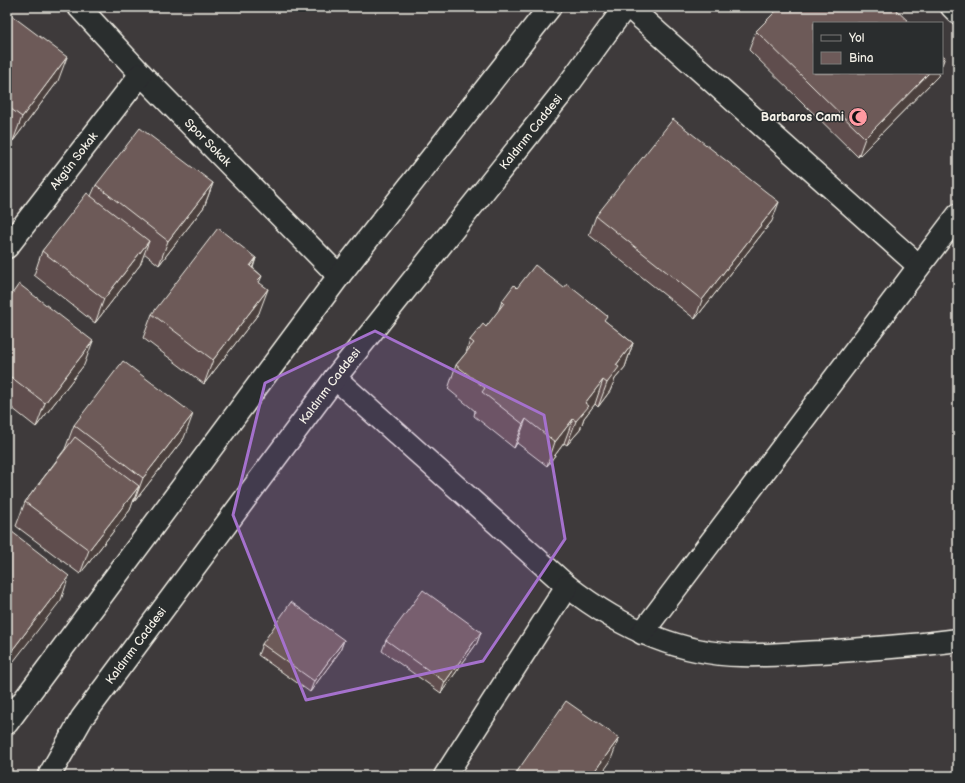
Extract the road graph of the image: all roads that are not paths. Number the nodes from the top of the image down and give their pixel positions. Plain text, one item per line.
1 (550, 7) edge
2 (626, 7) edge
3 (629, 7) edge
4 (952, 7) edge
5 (85, 9) edge
6 (958, 13) edge
7 (141, 74) junction
8 (958, 215) edge
9 (7, 247) edge
10 (919, 266) junction
11 (339, 276) junction
12 (335, 378) junction
13 (567, 586) junction
14 (642, 633) junction
15 (958, 640) edge
16 (7, 723) edge
17 (50, 776) edge
18 (445, 776) edge

1 - 11 street
2 - 12 street, Kaldırım Caddesi
3 - 10 street
4 - 6 street
5 - 7 street, Spor Sokak
7 - 9 street, Akgün Sokak
7 - 11 street, Spor Sokak
8 - 10 street
10 - 14 street
11 - 16 street
12 - 13 street
12 - 17 street, Kaldırım Caddesi
13 - 14 street
13 - 18 street
14 - 15 street

